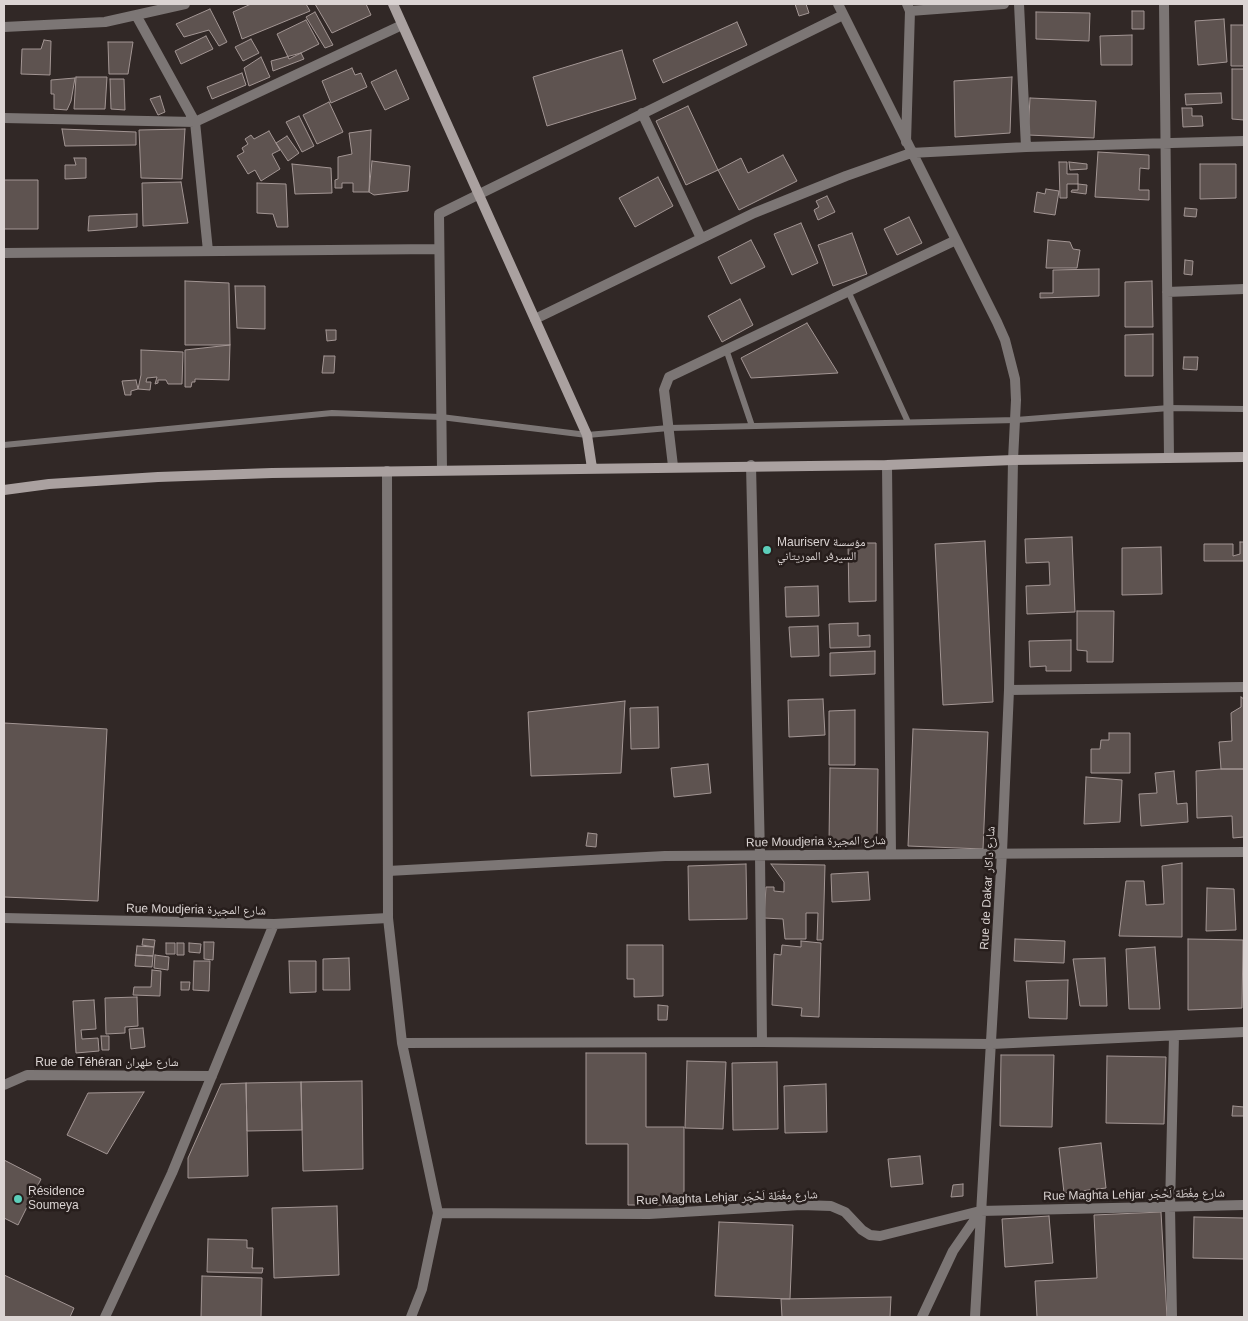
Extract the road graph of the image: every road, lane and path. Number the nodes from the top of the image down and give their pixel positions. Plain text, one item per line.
1 (185, 4) edge
2 (393, 4) edge
3 (838, 4) edge
4 (1004, 4) edge
5 (1019, 4) edge
6 (1164, 4) edge
7 (909, 7) edge
8 (136, 14) junction
9 (843, 15) junction
10 (402, 25) junction
11 (4, 27) edge
12 (642, 113) junction
13 (4, 118) edge
14 (195, 122) junction
15 (1244, 140) edge
16 (906, 142) junction
17 (1166, 144) junction
18 (1026, 147) junction
19 (912, 153) junction
20 (478, 193) junction
21 (702, 238) junction
22 (956, 240) junction
23 (438, 249) junction
24 (208, 251) junction
25 (4, 253) edge
26 (1244, 289) edge
27 (848, 291) junction
28 (1167, 292) junction
29 (536, 319) junction
30 (726, 349) junction
31 (1169, 408) junction
32 (1244, 409) edge
33 (441, 417) junction
34 (1016, 420) junction
35 (908, 422) junction
36 (752, 426) junction
37 (669, 428) junction
38 (587, 435) junction
39 (4, 445) edge
40 (1244, 457) edge
41 (1169, 458) junction
42 (1013, 460) junction
43 (751, 465) junction
44 (888, 465) junction
45 (673, 466) junction
46 (592, 468) junction
47 (387, 470) junction
48 (442, 470) junction
49 (4, 490) edge
50 (1244, 687) edge
51 (1009, 690) junction
52 (1002, 852) junction
53 (1244, 852) edge
54 (891, 854) junction
55 (760, 855) junction
56 (388, 871) junction
57 (4, 918) edge
58 (388, 918) junction
59 (274, 924) junction
60 (1244, 1031) edge
61 (1174, 1036) junction
62 (762, 1042) junction
63 (402, 1043) junction
64 (992, 1044) junction
65 (212, 1076) junction
66 (4, 1084) edge
67 (1244, 1205) edge
68 (1170, 1206) junction
69 (980, 1211) junction
70 (438, 1213) junction
71 (105, 1317) edge
72 (411, 1317) edge
73 (922, 1317) edge
74 (975, 1317) edge
75 (1172, 1317) edge

1 - 8 street
2 - 10 main road
3 - 9 street, Rue de Dakar شارع داكار
4 - 7 street
5 - 18 street
6 - 17 street
7 - 16 street
8 - 11 street
8 - 14 street
9 - 12 street
9 - 16 street, Rue de Dakar شارع داكار
10 - 14 street
10 - 20 main road
12 - 20 street
12 - 21 street
13 - 14 street
14 - 24 street
15 - 17 street
16 - 19 street, Rue de Dakar شارع داكار
17 - 18 street
17 - 28 street
18 - 19 street
19 - 21 street
19 - 22 street, Rue de Dakar شارع داكار
20 - 23 street
20 - 29 main road
21 - 29 street
22 - 27 street
22 - 34 street, Rue de Dakar شارع داكار
23 - 24 street
23 - 33 street
24 - 25 street
26 - 28 street
27 - 30 street
27 - 35 lane
28 - 31 street
29 - 38 main road
30 - 36 lane
30 - 37 street
31 - 32 lane
31 - 34 lane
31 - 41 street
33 - 38 lane
33 - 39 lane
33 - 48 street
34 - 35 lane
34 - 42 street, Rue de Dakar شارع داكار
35 - 36 lane
36 - 37 lane
37 - 38 lane
37 - 45 street
38 - 46 main road
40 - 41 main road
41 - 42 main road
42 - 44 main road
42 - 51 street, Rue de Dakar شارع داكار
43 - 44 main road
43 - 45 main road
43 - 55 street
44 - 54 street
45 - 46 main road
46 - 48 main road
47 - 48 main road
47 - 49 main road
47 - 56 street
50 - 51 street
51 - 52 street, Rue de Dakar شارع داكار
52 - 53 street, Rue Moudjeria شارع المجيرة
52 - 54 street, Rue Moudjeria شارع المجيرة
52 - 64 street, Rue de Dakar شارع داكار
54 - 55 street, Rue Moudjeria شارع المجيرة
55 - 56 street, Rue Moudjeria شارع المجيرة
55 - 62 street
56 - 58 street
57 - 59 street, Rue Moudjeria شارع المجيرة
58 - 59 street, Rue Moudjeria شارع المجيرة
58 - 63 street
59 - 65 street
60 - 61 street
61 - 64 street
61 - 68 street
62 - 63 street
62 - 64 street
63 - 70 street
64 - 69 street, Rue de Dakar شارع داكار
65 - 66 street, Rue de Téhéran شارع طهران
65 - 71 street
67 - 68 street, Rue Maghta Lehjar شارع مِغْطَة لَحْجَر
68 - 69 street, Rue Maghta Lehjar شارع مِغْطَة لَحْجَر
68 - 75 street
69 - 70 street, Rue Maghta Lehjar شارع مِغْطَة لَحْجَر
69 - 73 street
69 - 74 street, Rue de Dakar شارع داكار
70 - 72 street

